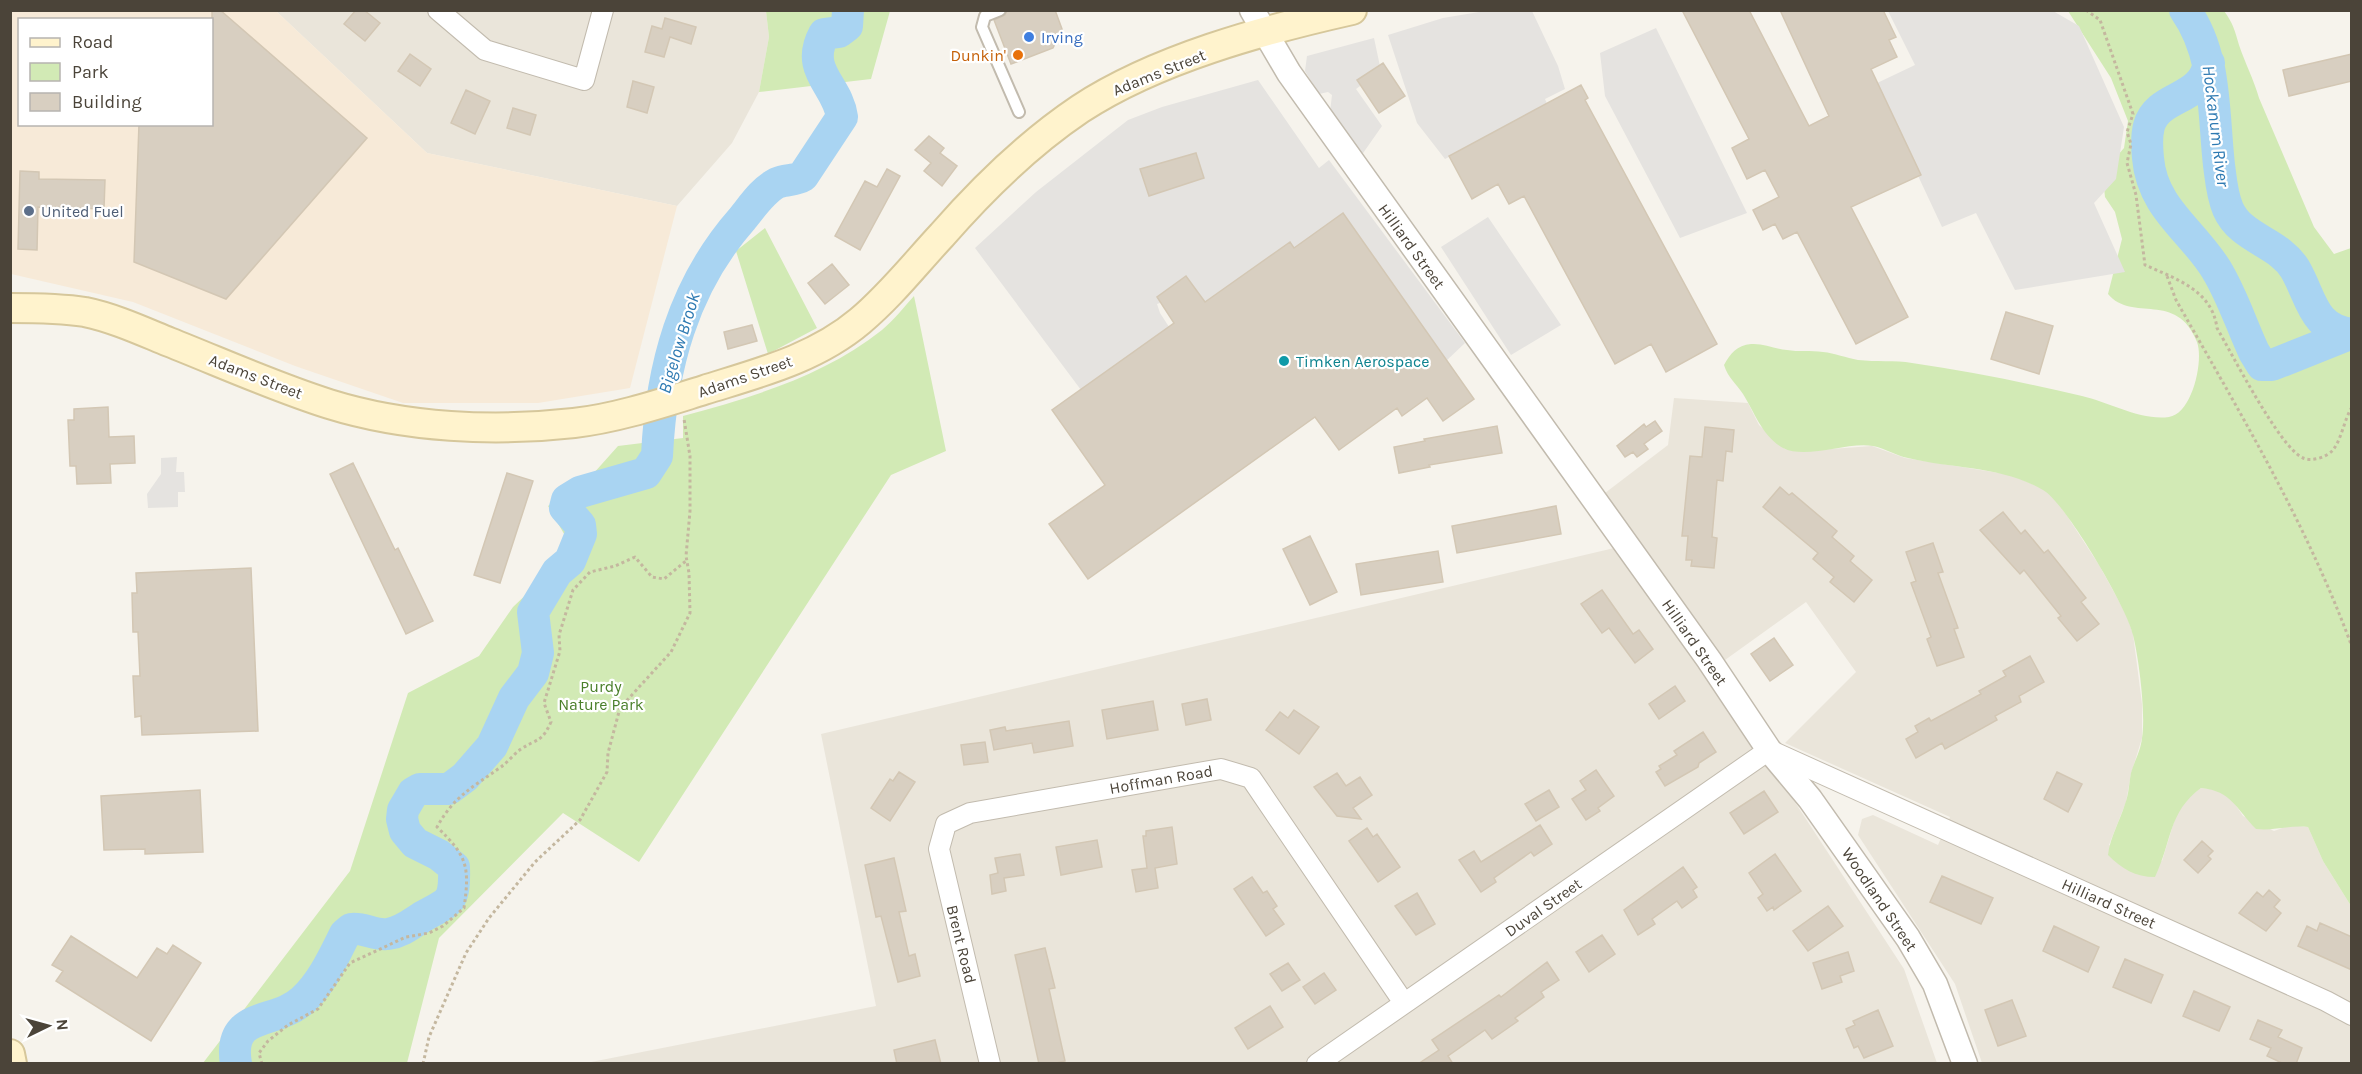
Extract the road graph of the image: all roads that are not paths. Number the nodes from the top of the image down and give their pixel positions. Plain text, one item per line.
1 (438, 10) edge
2 (603, 10) edge
3 (1000, 10) edge
4 (1352, 10) edge
5 (1258, 21) edge
6 (1019, 112) dead end
7 (10, 308) edge
8 (1769, 750) junction
9 (946, 824) joint
10 (1404, 1003) junction
11 (2352, 1015) edge
12 (10, 1054) edge
13 (12, 1064) edge
14 (990, 1064) edge
15 (1317, 1064) edge
16 (1965, 1064) edge

1 - 2 street
3 - 6 lane
4 - 5 main road, Adams Street
5 - 7 main road, Adams Street
5 - 8 street, Hilliard Street
8 - 10 street, Duval Street
8 - 11 street, Hilliard Street
8 - 16 street, Woodland Street
9 - 10 street, Hoffman Road
9 - 14 street, Brent Road
10 - 15 street, Duval Street
12 - 13 main road

